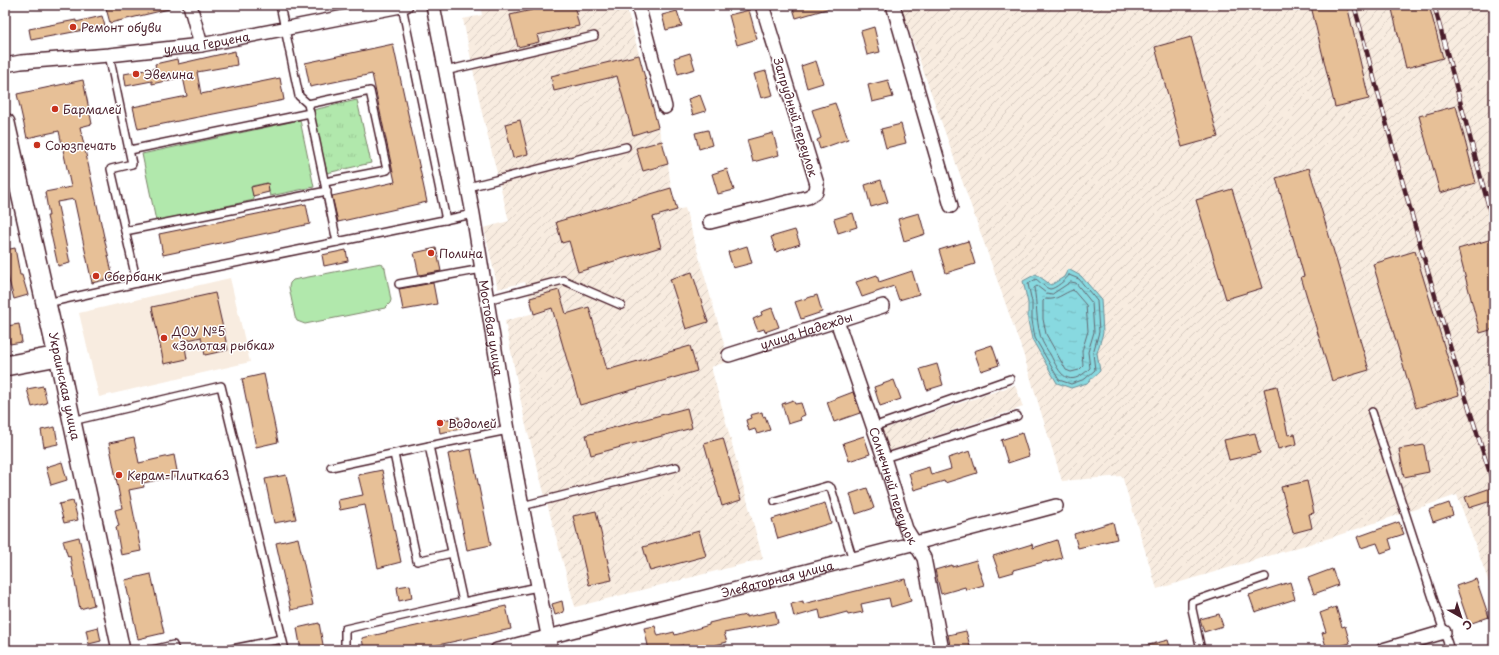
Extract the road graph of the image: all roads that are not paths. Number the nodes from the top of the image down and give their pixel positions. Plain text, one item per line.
1 (190, 5) edge
2 (280, 5) edge
3 (404, 5) edge
4 (432, 5) edge
5 (638, 5) edge
6 (762, 5) edge
7 (893, 5) edge
8 (366, 9) edge
9 (286, 29) junction
10 (594, 36) dead end
11 (201, 45) junction
12 (109, 55) junction
13 (5, 65) edge
14 (445, 71) junction
15 (308, 104) junction
16 (665, 107) dead end
17 (310, 113) junction
18 (5, 123) edge
19 (626, 147) dead end
20 (130, 150) junction
21 (325, 182) junction
22 (468, 188) junction
23 (327, 192) junction
24 (951, 206) dead end
25 (473, 214) junction
26 (446, 220) junction
27 (710, 222) dead end
28 (125, 232) junction
29 (337, 242) junction
30 (482, 269) junction
31 (137, 283) junction
32 (399, 284) dead end
33 (487, 300) junction
34 (47, 303) junction
35 (621, 305) dead end
36 (883, 306) dead end
37 (837, 321) junction
38 (729, 355) dead end
39 (58, 356) junction
40 (5, 366) edge
41 (1010, 379) dead end
42 (1372, 412) dead end
43 (1017, 416) dead end
44 (72, 421) junction
45 (873, 427) junction
46 (508, 430) junction
47 (429, 446) junction
48 (394, 454) junction
49 (884, 458) junction
50 (331, 467) dead end
51 (676, 467) dead end
52 (775, 501) dead end
53 (522, 506) junction
54 (1056, 506) dead end
55 (915, 544) junction
56 (452, 553) junction
57 (853, 560) junction
58 (1265, 577) dead end
59 (538, 587) junction
60 (463, 602) junction
61 (1444, 632) junction
62 (548, 637) junction
63 (282, 639) junction
64 (121, 650) edge
65 (152, 650) edge
66 (174, 650) edge
67 (228, 650) edge
68 (285, 650) edge
69 (345, 650) edge
70 (497, 650) edge
71 (551, 650) edge
72 (942, 650) edge
73 (1201, 650) edge
74 (1383, 650) edge
75 (1450, 650) edge

1 - 11 street
2 - 9 lane
3 - 8 street, улица Герцена
3 - 26 lane
4 - 14 street, Мостовая улица
5 - 16 street
6 - 27 street, Запрудный переулок
7 - 24 street
8 - 9 street, улица Герцена
9 - 11 street, улица Герцена
9 - 15 lane
10 - 14 lane
11 - 12 street, улица Герцена
12 - 13 street, улица Герцена
12 - 20 lane
14 - 22 street, Мостовая улица
15 - 17 lane
15 - 21 lane
17 - 20 lane
17 - 21 lane
18 - 34 main road, Украинская улица
19 - 22 lane
20 - 28 lane
21 - 23 lane
22 - 25 street, Мостовая улица
23 - 28 lane
23 - 29 lane
25 - 26 lane
25 - 30 street, Мостовая улица
26 - 29 lane
28 - 31 lane
29 - 31 lane
30 - 32 lane
30 - 33 street, Мостовая улица
31 - 34 lane
33 - 35 lane
33 - 46 street, Мостовая улица
34 - 39 main road, Украинская улица
36 - 37 street, улица Надежды
37 - 38 street, улица Надежды
37 - 45 street, Солнечный переулок
39 - 40 main road
39 - 44 street, Украинская улица
41 - 45 lane
42 - 61 lane
43 - 49 lane
44 - 63 lane
44 - 64 street, Украинская улица
45 - 49 street, Солнечный переулок
46 - 47 lane
46 - 53 street, Мостовая улица
47 - 48 lane
47 - 56 lane
48 - 50 lane
48 - 56 lane
49 - 55 street, Солнечный переулок
51 - 53 lane
52 - 57 lane
53 - 59 street, Мостовая улица
54 - 55 street, Элеваторная улица
55 - 57 street, Элеваторная улица
55 - 72 street, Солнечный переулок
56 - 60 lane
57 - 62 street, Элеваторная улица
58 - 73 lane
59 - 60 lane
59 - 62 street, Мостовая улица
60 - 69 lane
61 - 74 street
61 - 75 lane
62 - 70 street, Элеваторная улица
62 - 71 street, Мостовая улица
63 - 67 lane
63 - 68 lane
65 - 66 lane

